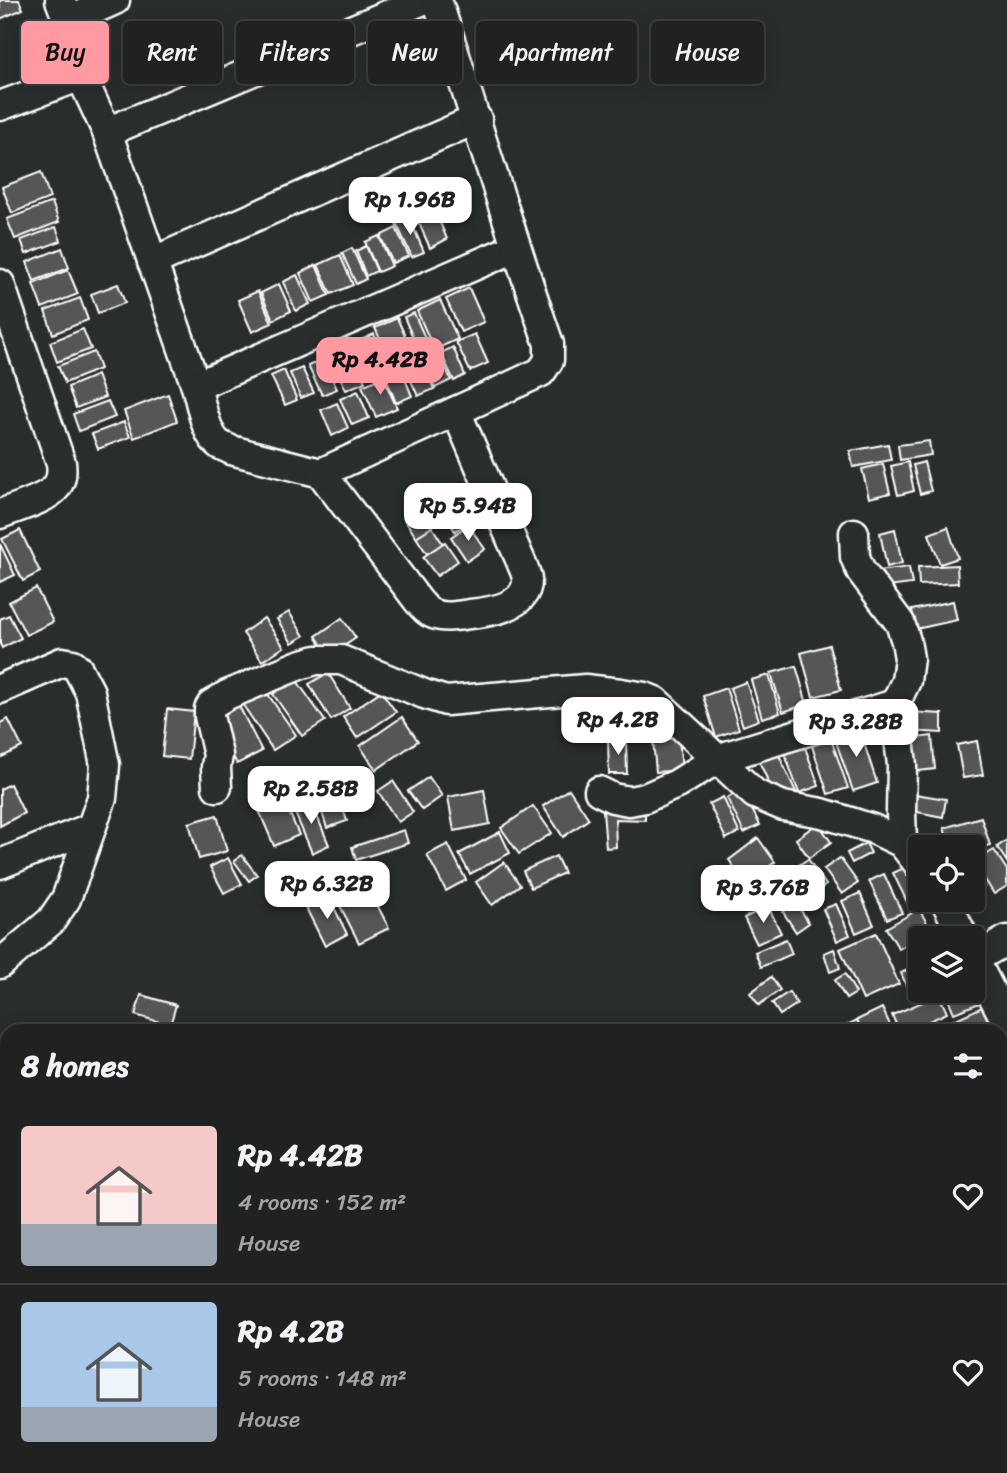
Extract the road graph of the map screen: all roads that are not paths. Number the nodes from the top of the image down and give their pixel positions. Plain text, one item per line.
1 (115, 0) edge
2 (423, 0) edge
3 (437, 0) edge
4 (64, 10) edge
5 (59, 84) edge
6 (85, 84) edge
7 (0, 106) edge
8 (477, 119) junction
9 (107, 132) junction
10 (515, 248) junction
11 (152, 262) junction
12 (0, 284) edge
13 (196, 386) junction
14 (456, 411) junction
15 (321, 473) junction
16 (0, 514) edge
17 (854, 533) dead end
18 (0, 689) edge
19 (895, 704) junction
20 (718, 759) junction
21 (217, 787) dead end
22 (598, 791) dead end
23 (90, 828) junction
24 (902, 843) junction
25 (908, 851) edge
26 (0, 864) edge
27 (1007, 940) edge
28 (985, 952) edge
29 (0, 964) edge
30 (985, 981) edge
31 (1007, 1023) edge

1 - 4 street
2 - 9 street
3 - 8 street
5 - 7 street
6 - 9 street
8 - 10 street
8 - 11 street
9 - 11 street
10 - 13 street
10 - 14 street
11 - 13 street
12 - 16 street
13 - 15 street
14 - 15 street
14 - 15 street
17 - 19 street
18 - 23 street
19 - 20 street
19 - 24 street
20 - 21 street
20 - 22 street
20 - 24 street
23 - 26 street
23 - 29 street
24 - 25 street
27 - 28 street
30 - 31 street

